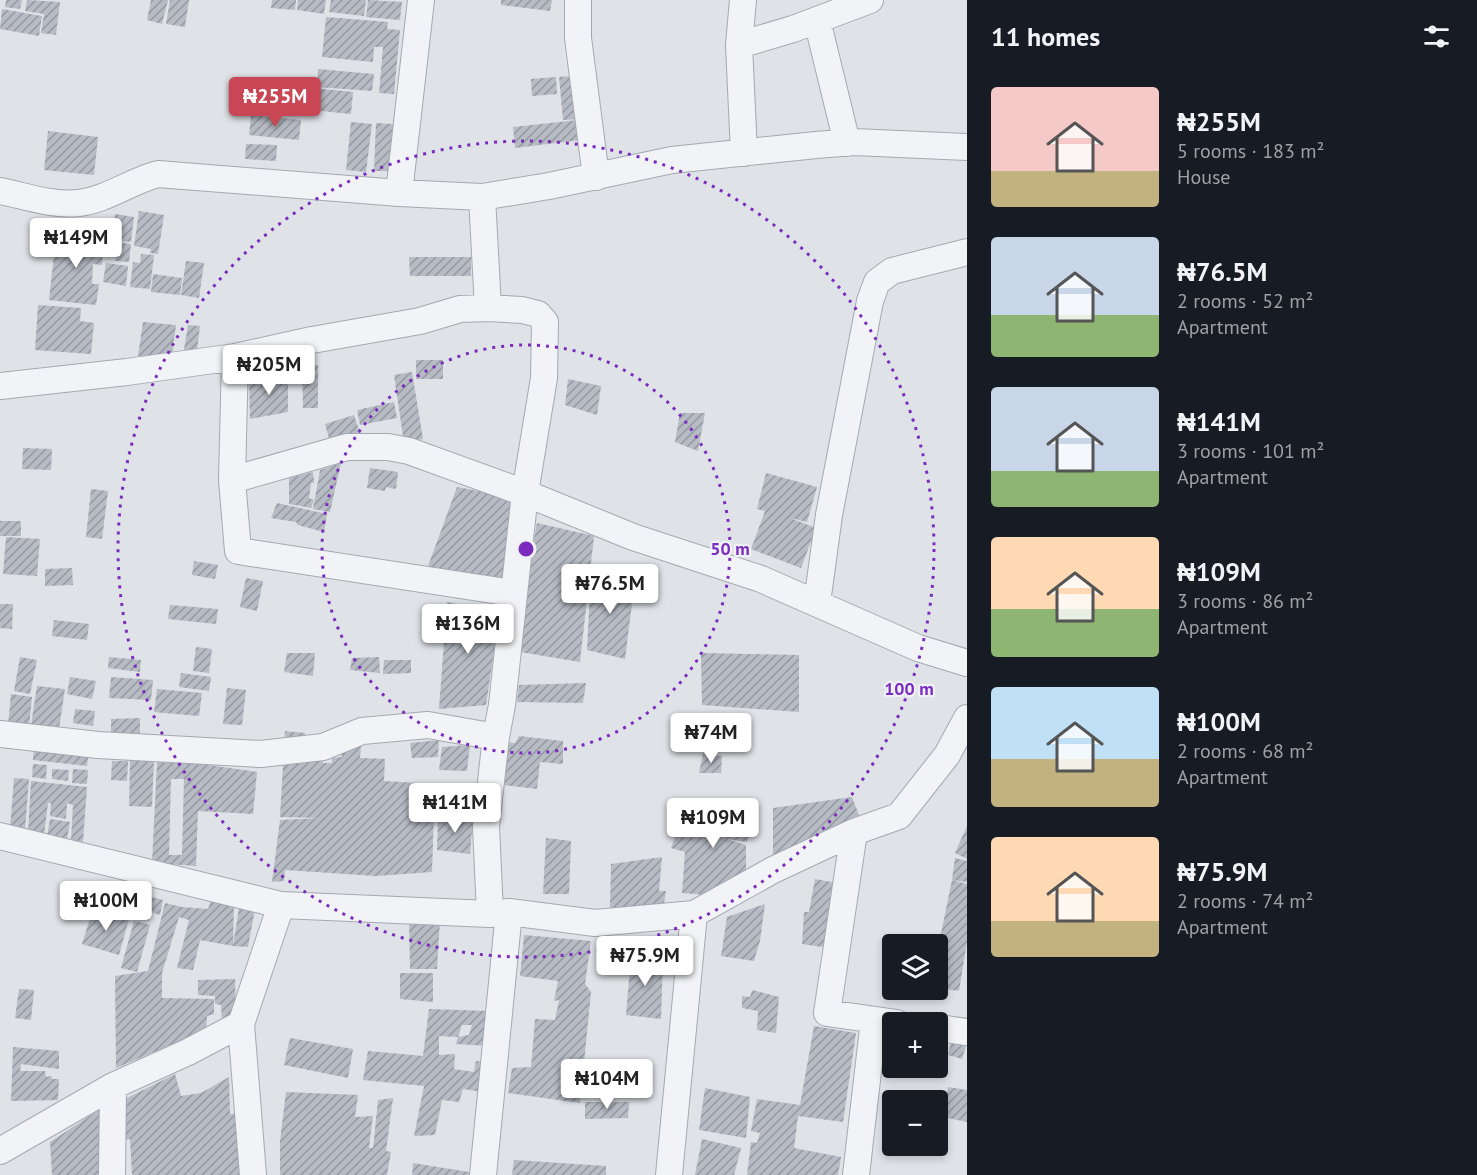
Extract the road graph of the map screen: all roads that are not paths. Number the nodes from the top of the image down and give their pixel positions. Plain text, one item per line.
1 (421, 0) edge
2 (578, 0) edge
3 (743, 0) edge
4 (870, 0) edge
5 (817, 20) junction
6 (739, 45) junction
7 (847, 142) junction
8 (967, 147) edge
9 (744, 153) junction
10 (596, 177) junction
11 (0, 191) edge
12 (399, 193) junction
13 (482, 197) junction
14 (967, 252) edge
15 (488, 308) junction
16 (235, 357) junction
17 (0, 386) edge
18 (232, 480) junction
19 (525, 493) junction
20 (513, 594) junction
21 (817, 603) junction
22 (967, 663) edge
23 (967, 718) edge
24 (0, 734) edge
25 (496, 736) junction
26 (854, 832) junction
27 (0, 836) edge
28 (281, 905) junction
29 (499, 913) junction
30 (694, 914) junction
31 (882, 1022) edge
32 (241, 1024) junction
33 (948, 1029) edge
34 (967, 1032) edge
35 (882, 1038) edge
36 (114, 1086) junction
37 (0, 1151) edge
38 (112, 1175) edge
39 (253, 1175) edge
40 (483, 1175) edge
41 (669, 1175) edge
42 (856, 1175) edge

1 - 12 street
2 - 10 street
3 - 6 street
4 - 5 street
5 - 6 street
5 - 7 street
6 - 9 street
7 - 8 street
7 - 9 street
9 - 10 street
10 - 13 street
11 - 12 street
12 - 13 street
13 - 15 street
14 - 21 street
15 - 16 street
15 - 19 street
16 - 17 street
16 - 18 street
18 - 19 street
18 - 20 street
19 - 20 street
19 - 21 street
20 - 25 street
21 - 22 street
23 - 26 street
24 - 25 street
25 - 29 street
26 - 30 street
26 - 31 street
27 - 28 street
28 - 29 street
28 - 32 street
29 - 30 street
29 - 40 street
30 - 41 street
32 - 36 street
32 - 39 street
33 - 34 street
35 - 42 street
36 - 37 street
36 - 38 street

